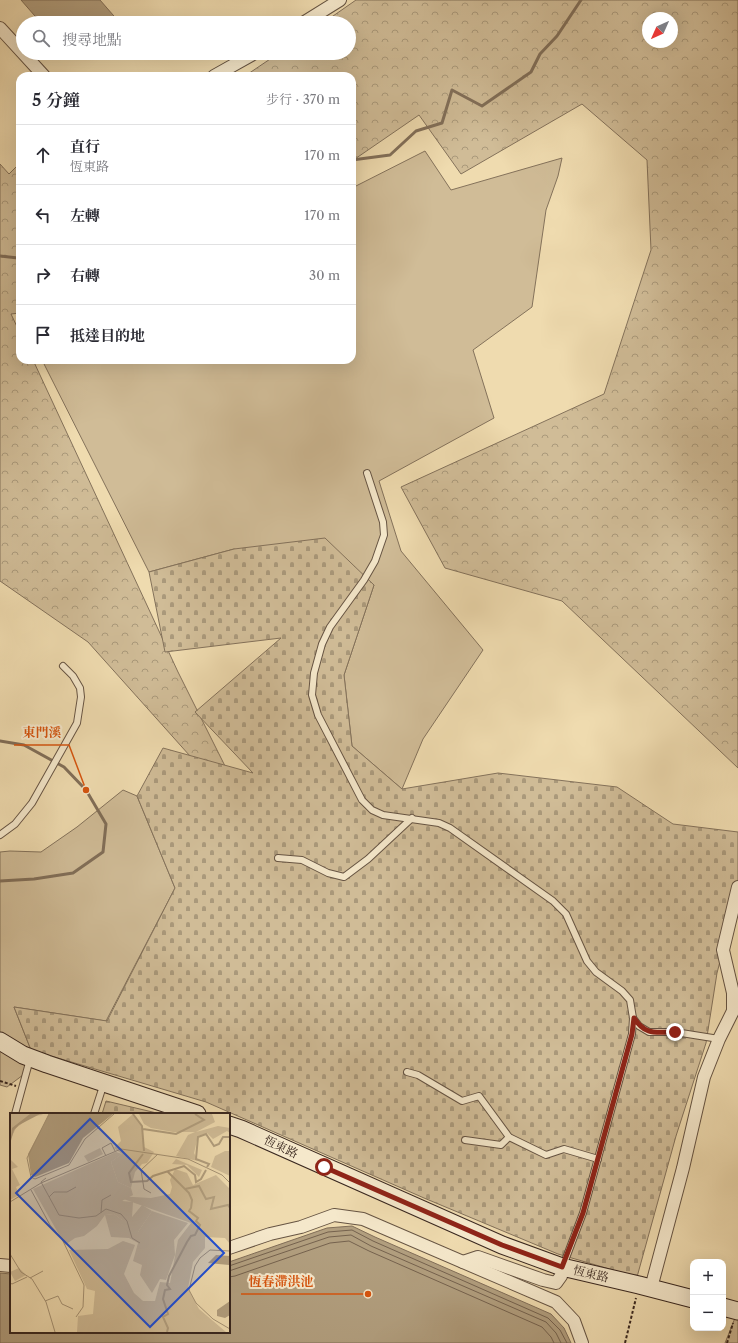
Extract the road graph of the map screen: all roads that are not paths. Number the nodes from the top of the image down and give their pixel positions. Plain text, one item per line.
1 (340, 0) edge
2 (314, 16) edge
3 (0, 28) edge
4 (16, 45) edge
5 (29, 60) edge
6 (243, 60) edge
7 (40, 72) edge
8 (221, 72) edge
9 (367, 473) dead end
10 (63, 666) dead end
11 (412, 818) junction
12 (0, 834) edge
13 (278, 858) dead end
14 (738, 887) edge
15 (634, 1018) junction
16 (719, 1039) junction
17 (0, 1041) edge
18 (31, 1058) junction
19 (407, 1072) dead end
20 (104, 1082) junction
21 (15, 1113) edge
22 (94, 1113) edge
23 (194, 1113) edge
24 (230, 1125) edge
25 (509, 1137) junction
26 (465, 1140) dead end
27 (598, 1159) junction
28 (230, 1248) edge
29 (463, 1262) junction
30 (0, 1265) edge
31 (10, 1266) edge
32 (562, 1267) junction
33 (645, 1287) junction
34 (690, 1298) edge
35 (582, 1343) edge

1 - 2 street
3 - 4 street
5 - 7 street
6 - 8 street
9 - 11 lane
10 - 12 lane
11 - 13 lane
11 - 15 lane
14 - 16 street
15 - 16 lane
15 - 27 lane
16 - 33 street
17 - 18 main road
18 - 20 main road
18 - 21 lane
19 - 25 lane
20 - 22 lane
20 - 23 main road
24 - 32 main road, 恆東路
25 - 26 lane
25 - 27 lane
27 - 32 lane
28 - 29 street
29 - 32 street
29 - 35 street
30 - 31 street
32 - 33 main road, 恆東路
33 - 34 main road, 恆東路

